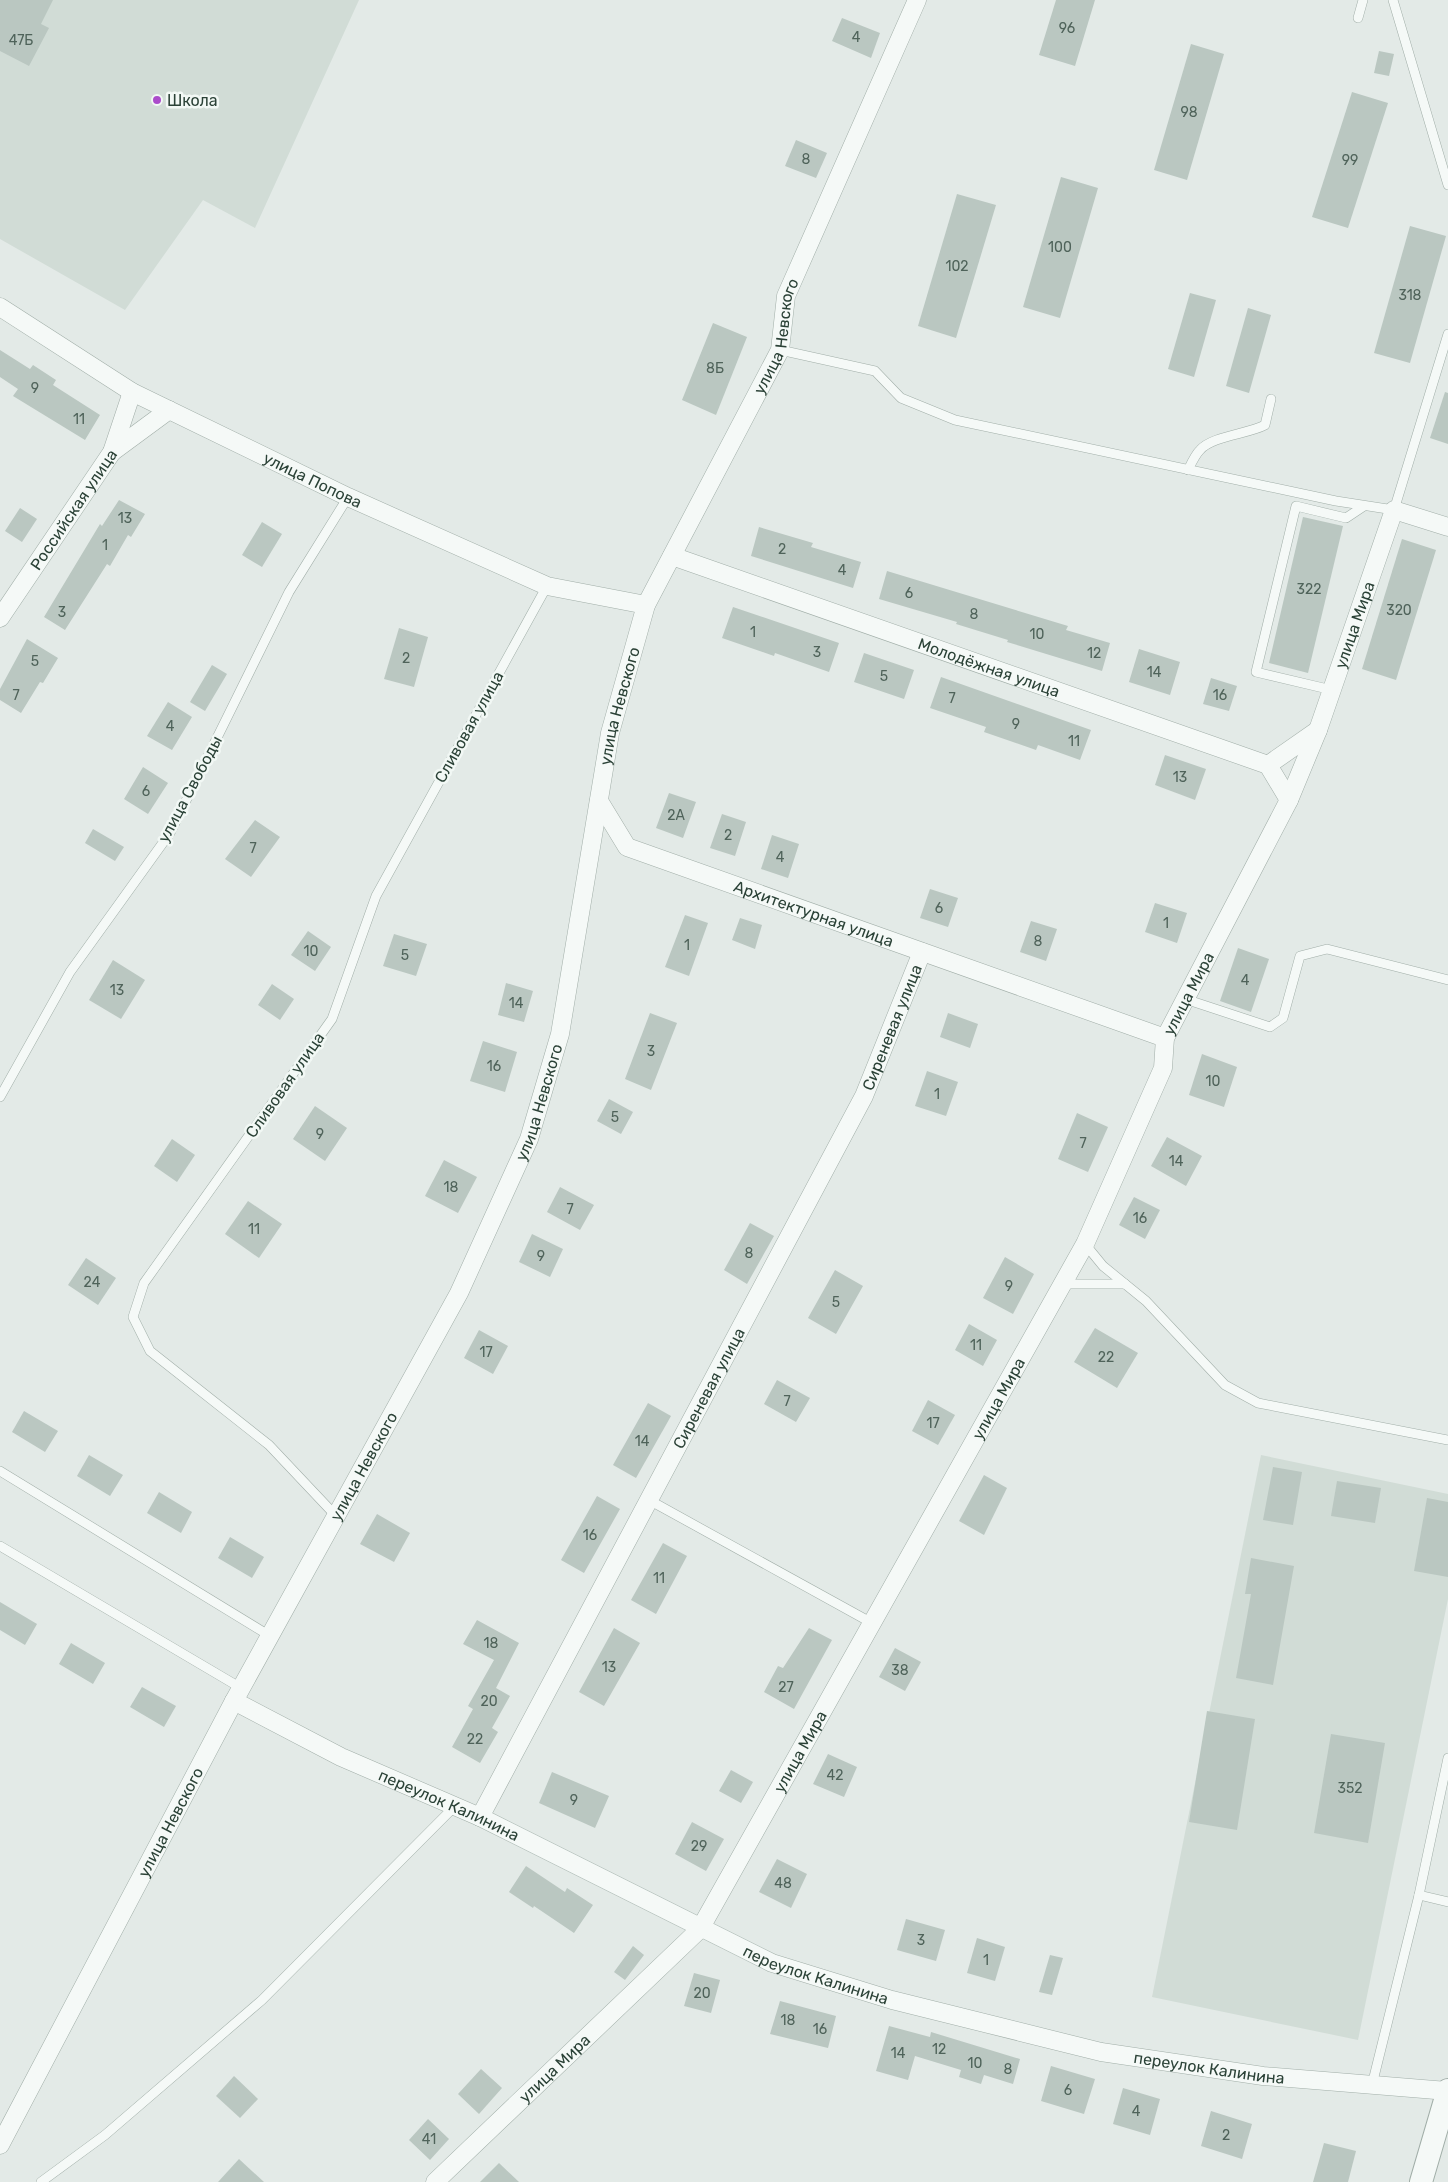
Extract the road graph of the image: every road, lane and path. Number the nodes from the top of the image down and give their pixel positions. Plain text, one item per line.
1 (917, 0) edge
2 (1363, 0) edge
3 (1394, 0) edge
4 (1358, 18) dead end
5 (1448, 184) edge
6 (0, 307) edge
7 (1448, 334) edge
8 (780, 350) junction
9 (132, 392) junction
10 (1271, 399) dead end
11 (169, 410) junction
12 (112, 452) junction
13 (1188, 470) junction
14 (348, 497) junction
15 (1364, 506) junction
16 (1394, 510) junction
17 (1448, 527) edge
18 (672, 556) junction
19 (547, 586) junction
20 (646, 605) junction
21 (0, 618) edge
22 (1332, 690) junction
23 (1318, 730) junction
24 (1268, 765) junction
25 (1289, 800) junction
26 (598, 801) junction
27 (922, 952) junction
28 (1448, 980) edge
29 (1185, 999) junction
30 (1165, 1038) junction
31 (0, 1097) edge
32 (1085, 1244) junction
33 (1062, 1284) junction
34 (1125, 1284) junction
35 (1448, 1440) edge
36 (0, 1471) edge
37 (649, 1500) junction
38 (336, 1516) junction
39 (0, 1546) edge
40 (872, 1623) junction
41 (270, 1636) junction
42 (237, 1695) junction
43 (1448, 1758) edge
44 (455, 1806) junction
45 (480, 1817) junction
46 (1419, 1896) junction
47 (1448, 1902) edge
48 (700, 1928) junction
49 (1372, 2085) junction
50 (1448, 2090) edge
51 (0, 2145) edge
52 (40, 2182) edge
53 (435, 2182) edge
54 (1421, 2182) edge

1 - 8 street, улица Невского
2 - 4 lane
3 - 5 lane
6 - 9 street, улица Попова
7 - 16 lane
8 - 13 lane
8 - 18 street, улица Невского
9 - 11 street, улица Попова
9 - 12 street, Российская улица
10 - 13 lane
11 - 12 street
11 - 14 street, улица Попова
12 - 21 street, Российская улица
13 - 15 lane
14 - 19 street, улица Попова
14 - 31 lane, улица Свободы
15 - 16 lane
15 - 22 lane
16 - 17 street
16 - 22 street, улица Мира
18 - 20 street, улица Невского
18 - 24 street, Молодёжная улица
19 - 20 street, улица Попова
19 - 38 lane, Сливовая улица
20 - 26 street, улица Невского
22 - 23 street, улица Мира
23 - 24 street
23 - 25 street, улица Мира
24 - 25 street
25 - 29 street, улица Мира
26 - 27 street, Архитектурная улица
26 - 38 street, улица Невского
27 - 30 street, Архитектурная улица
27 - 37 street, Сиреневая улица
28 - 29 lane
29 - 30 street, улица Мира
30 - 32 street, улица Мира
32 - 33 street, улица Мира
32 - 34 lane
33 - 34 lane
33 - 40 street, улица Мира
34 - 35 lane
36 - 41 lane
37 - 40 lane
37 - 45 street, Сиреневая улица
38 - 41 street, улица Невского
39 - 42 lane
40 - 48 street, улица Мира
41 - 42 street, улица Невского
42 - 44 street, переулок Калинина
42 - 51 street, улица Невского
43 - 46 lane
44 - 45 street, переулок Калинина
44 - 52 lane
45 - 48 street, переулок Калинина
46 - 47 lane
46 - 49 lane
48 - 49 street, переулок Калинина
48 - 53 street, улица Мира
49 - 50 street, переулок Калинина
50 - 54 street

